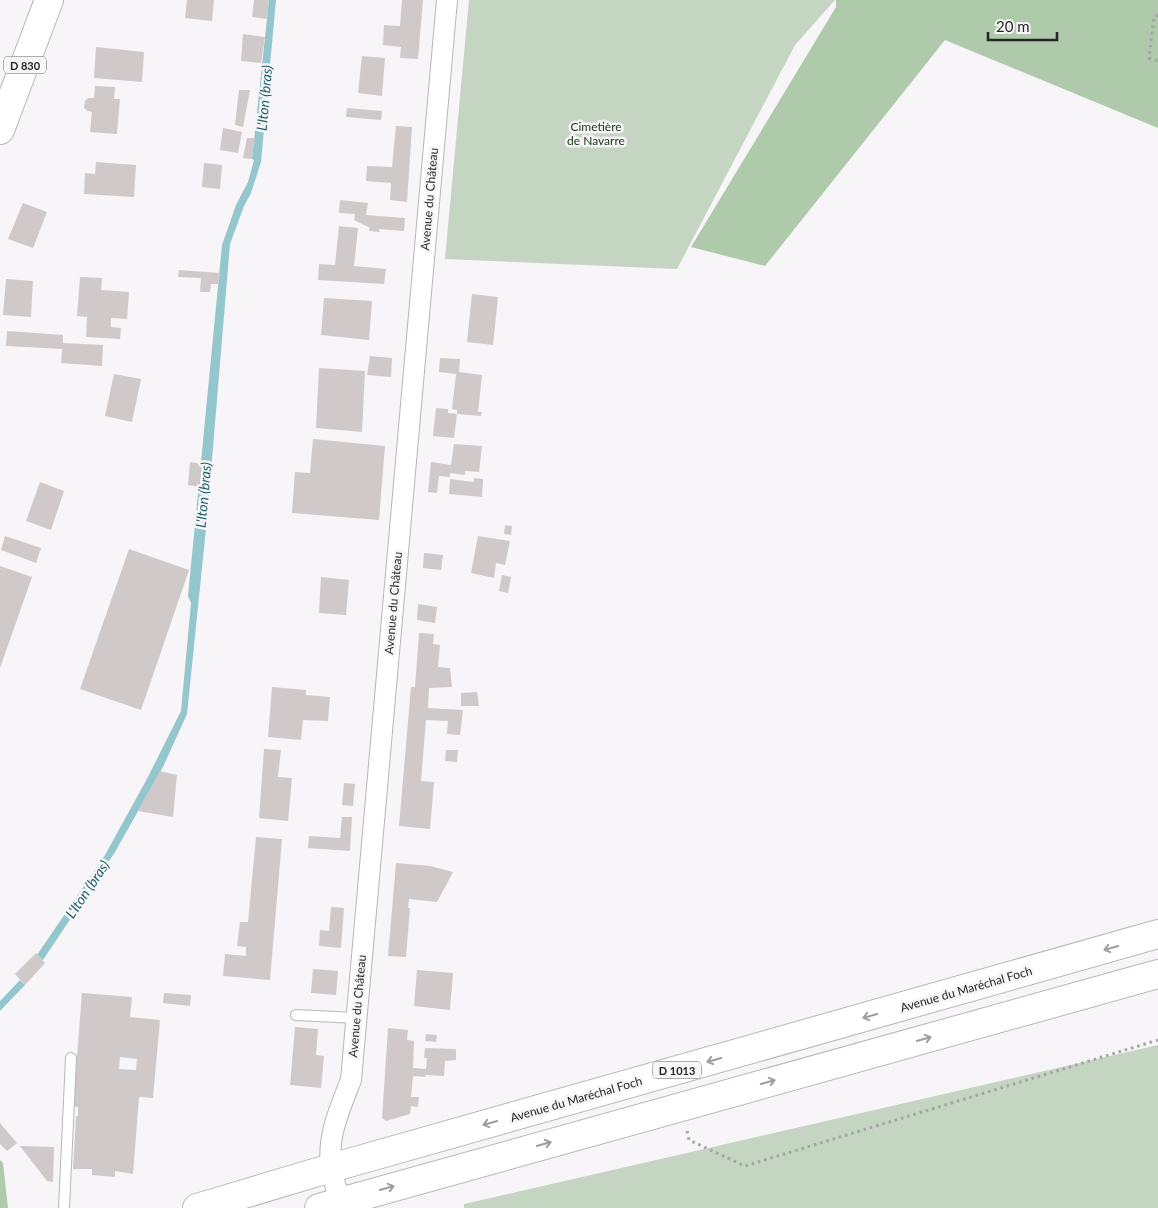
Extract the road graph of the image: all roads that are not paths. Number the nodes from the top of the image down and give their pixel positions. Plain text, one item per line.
1 (49, 0) edge
2 (447, 0) edge
3 (0, 130) edge
4 (1158, 934) edge
5 (1158, 974) edge
6 (296, 1015) dead end
7 (356, 1018) junction
8 (70, 1058) dead end
9 (331, 1168) junction
10 (330, 1205) edge
11 (64, 1208) edge
12 (197, 1208) edge

1 - 3 main road, D 830
2 - 7 street, Avenue du Château
4 -> 9 main road, Avenue du Maréchal Foch / D 1013
10 -> 5 main road
6 - 7 lane
7 - 9 street, Avenue du Château
8 - 11 lane
9 - 10 street, Avenue du Château
9 - 12 main road, Avenue du Maréchal Foch / D 1013

